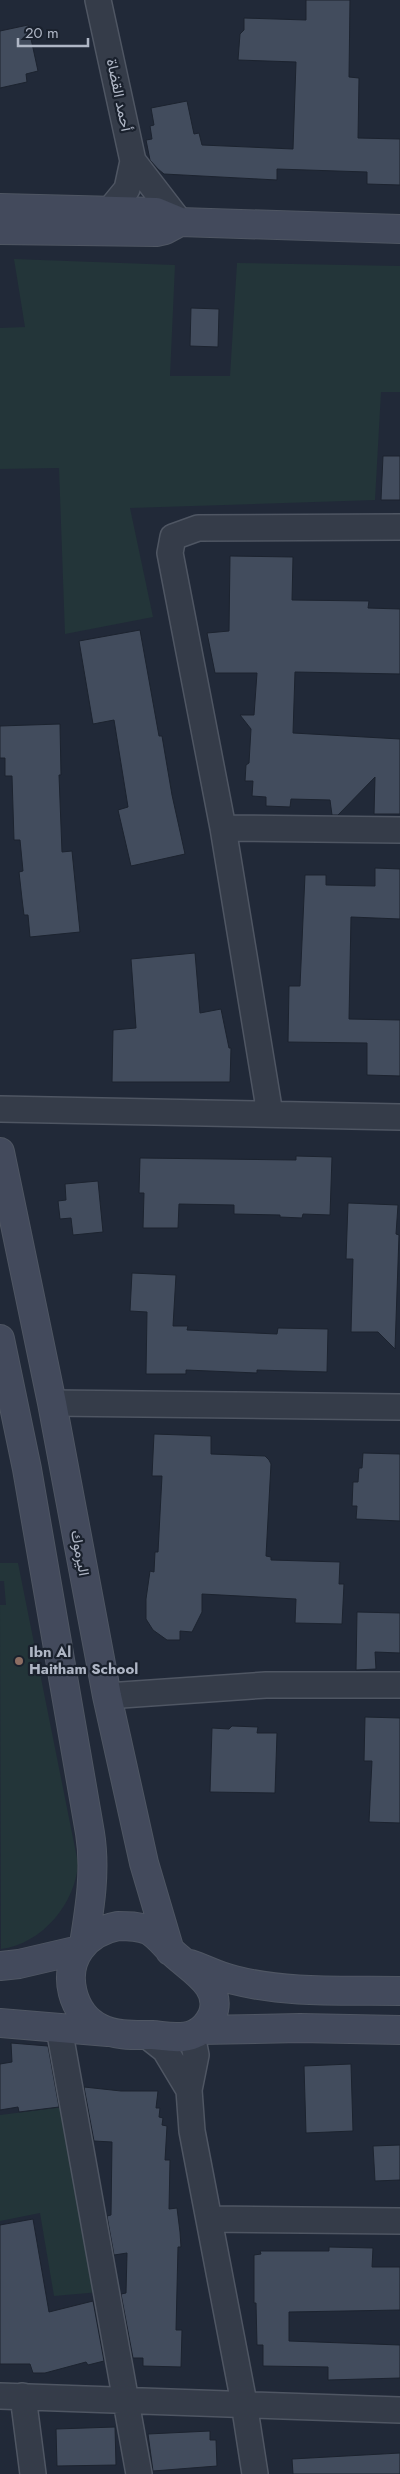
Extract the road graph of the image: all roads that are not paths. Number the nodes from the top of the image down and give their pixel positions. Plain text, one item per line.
1 (98, 0) edge
2 (133, 161) junction
3 (0, 208) edge
4 (109, 221) junction
5 (180, 222) junction
6 (400, 229) edge
7 (0, 230) edge
8 (400, 527) edge
9 (223, 828) junction
10 (400, 830) edge
11 (0, 1110) edge
12 (270, 1114) junction
13 (400, 1117) edge
14 (0, 1152) edge
15 (0, 1339) edge
16 (52, 1403) junction
17 (400, 1407) edge
18 (400, 1685) edge
19 (107, 1696) junction
20 (82, 1947) junction
21 (177, 1956) junction
22 (0, 1966) edge
23 (400, 1991) edge
24 (0, 2023) edge
25 (59, 2028) junction
26 (400, 2030) edge
27 (116, 2033) junction
28 (197, 2033) junction
29 (146, 2035) junction
30 (190, 2090) junction
31 (210, 2219) junction
32 (400, 2221) edge
33 (12, 2396) edge
34 (125, 2399) junction
35 (244, 2404) junction
36 (400, 2410) edge
37 (33, 2474) edge
38 (139, 2474) edge
39 (255, 2474) edge

1 - 2 street, أحمد القضاة
2 - 4 street, أحمد القضاة
2 - 5 street, أحمد القضاة
3 - 4 street
4 - 5 street
4 - 7 street
5 - 6 street
8 - 9 street
9 - 10 street
9 - 12 street
11 - 12 street
12 - 13 street
14 - 16 street, اليرموك
15 - 20 street
16 - 17 street
16 - 19 street, اليرموك
18 - 19 street
19 - 21 street, اليرموك
20 - 21 street
20 - 22 street
20 - 27 street
21 - 23 street
21 - 28 street
24 - 25 street
25 - 27 street
25 - 34 street
26 - 28 street
27 - 29 street
28 - 29 street
28 - 30 street
29 - 30 street
30 - 31 street
31 - 32 street
31 - 35 street
33 - 34 street
33 - 37 street
34 - 35 street
34 - 38 street
35 - 36 street
35 - 39 street

